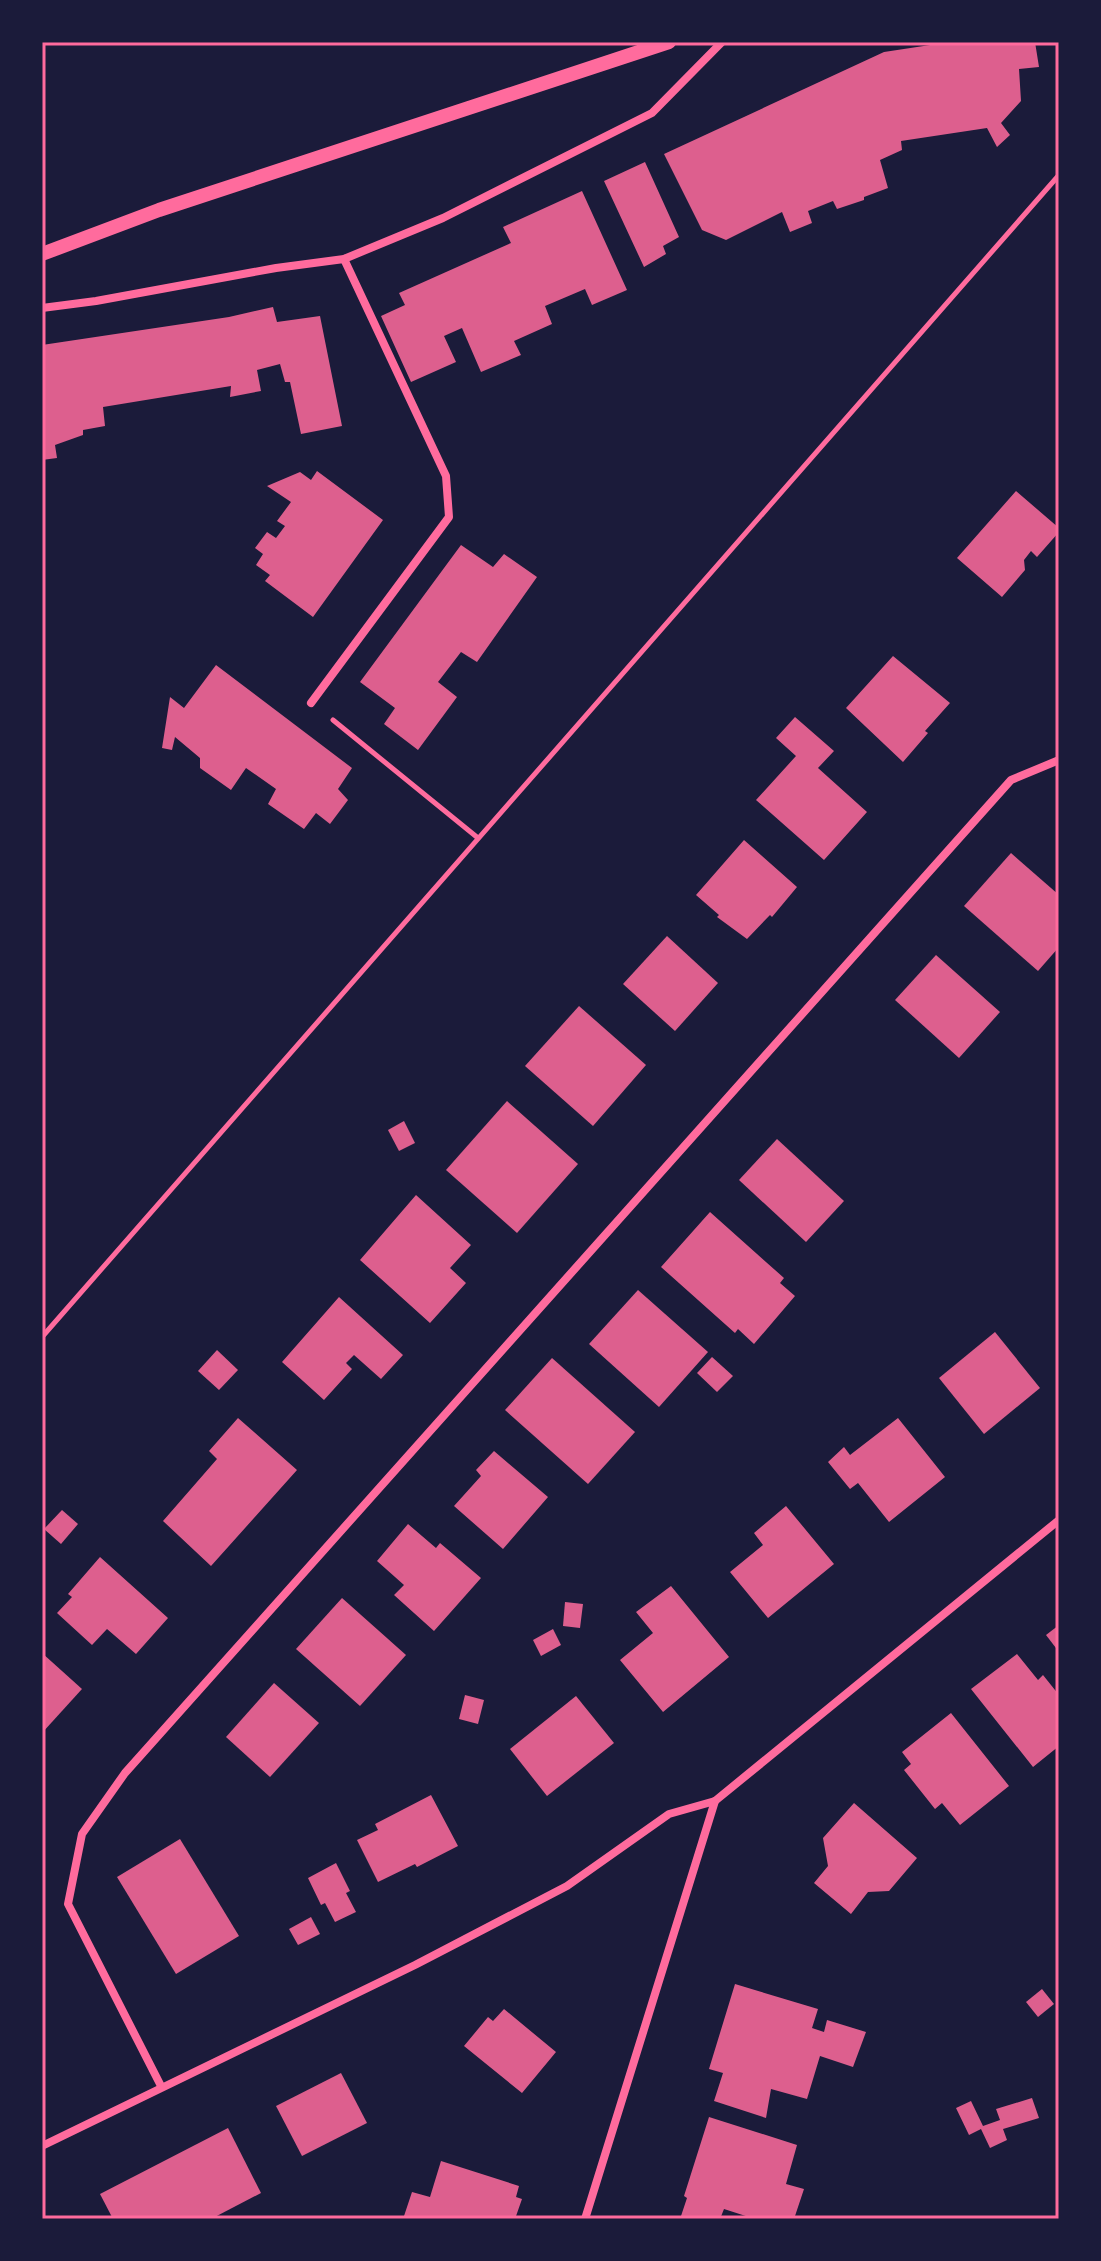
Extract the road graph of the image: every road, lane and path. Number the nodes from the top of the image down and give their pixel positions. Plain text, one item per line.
1 (669, 42) edge
2 (722, 42) edge
3 (1059, 175) edge
4 (42, 254) edge
5 (344, 259) junction
6 (42, 308) edge
7 (311, 703) joint
8 (1059, 760) edge
9 (478, 838) junction
10 (42, 1337) edge
11 (1059, 1520) edge
12 (715, 1801) junction
13 (161, 2086) junction
14 (42, 2146) edge
15 (585, 2219) edge

1 - 4 street
2 - 5 street
3 - 9 path
5 - 6 street
5 - 7 street
7 - 9 path
8 - 13 street
9 - 10 path
11 - 12 street
12 - 13 street
12 - 15 street
13 - 14 street

